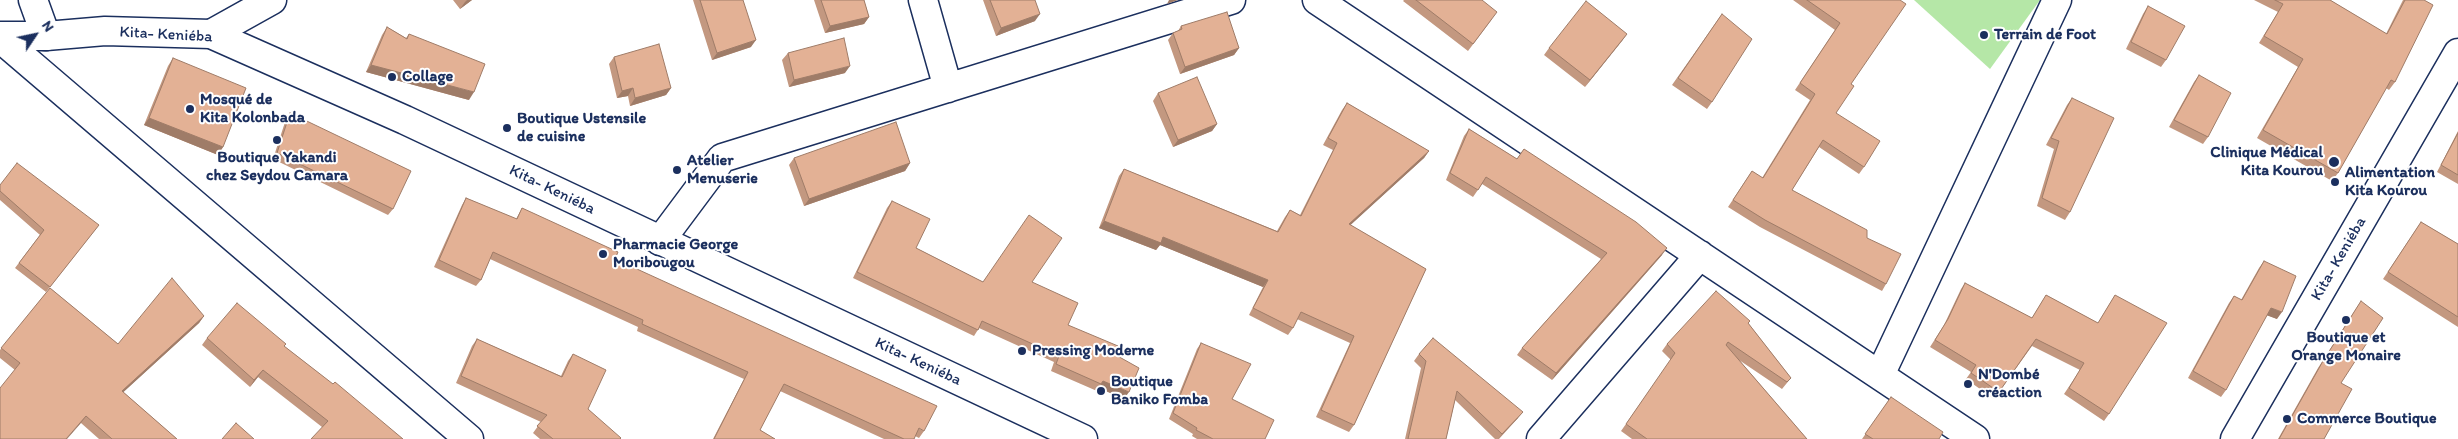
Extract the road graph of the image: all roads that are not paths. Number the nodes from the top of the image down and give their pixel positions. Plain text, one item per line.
1 (33, 0) edge
2 (272, 0) edge
3 (923, 0) edge
4 (1231, 0) edge
5 (1317, 0) edge
6 (2057, 0) edge
7 (212, 34) junction
8 (46, 36) junction
9 (0, 37) edge
10 (2458, 53) edge
11 (948, 88) junction
12 (660, 241) junction
13 (1700, 255) junction
14 (1880, 375) junction
15 (469, 439) edge
16 (1083, 439) edge
17 (1541, 439) edge
18 (1976, 439) edge
19 (2235, 439) edge

1 - 8 street
2 - 7 street
3 - 11 street
4 - 11 street
5 - 13 street
6 - 14 street
7 - 8 street, Kita- Keniéba
7 - 12 street, Kita- Keniéba
8 - 9 street, Kita- Keniéba
9 - 15 street
10 - 19 street, Kita- Keniéba
11 - 12 street
12 - 16 street, Kita- Keniéba
13 - 14 street
13 - 17 street
14 - 18 street

